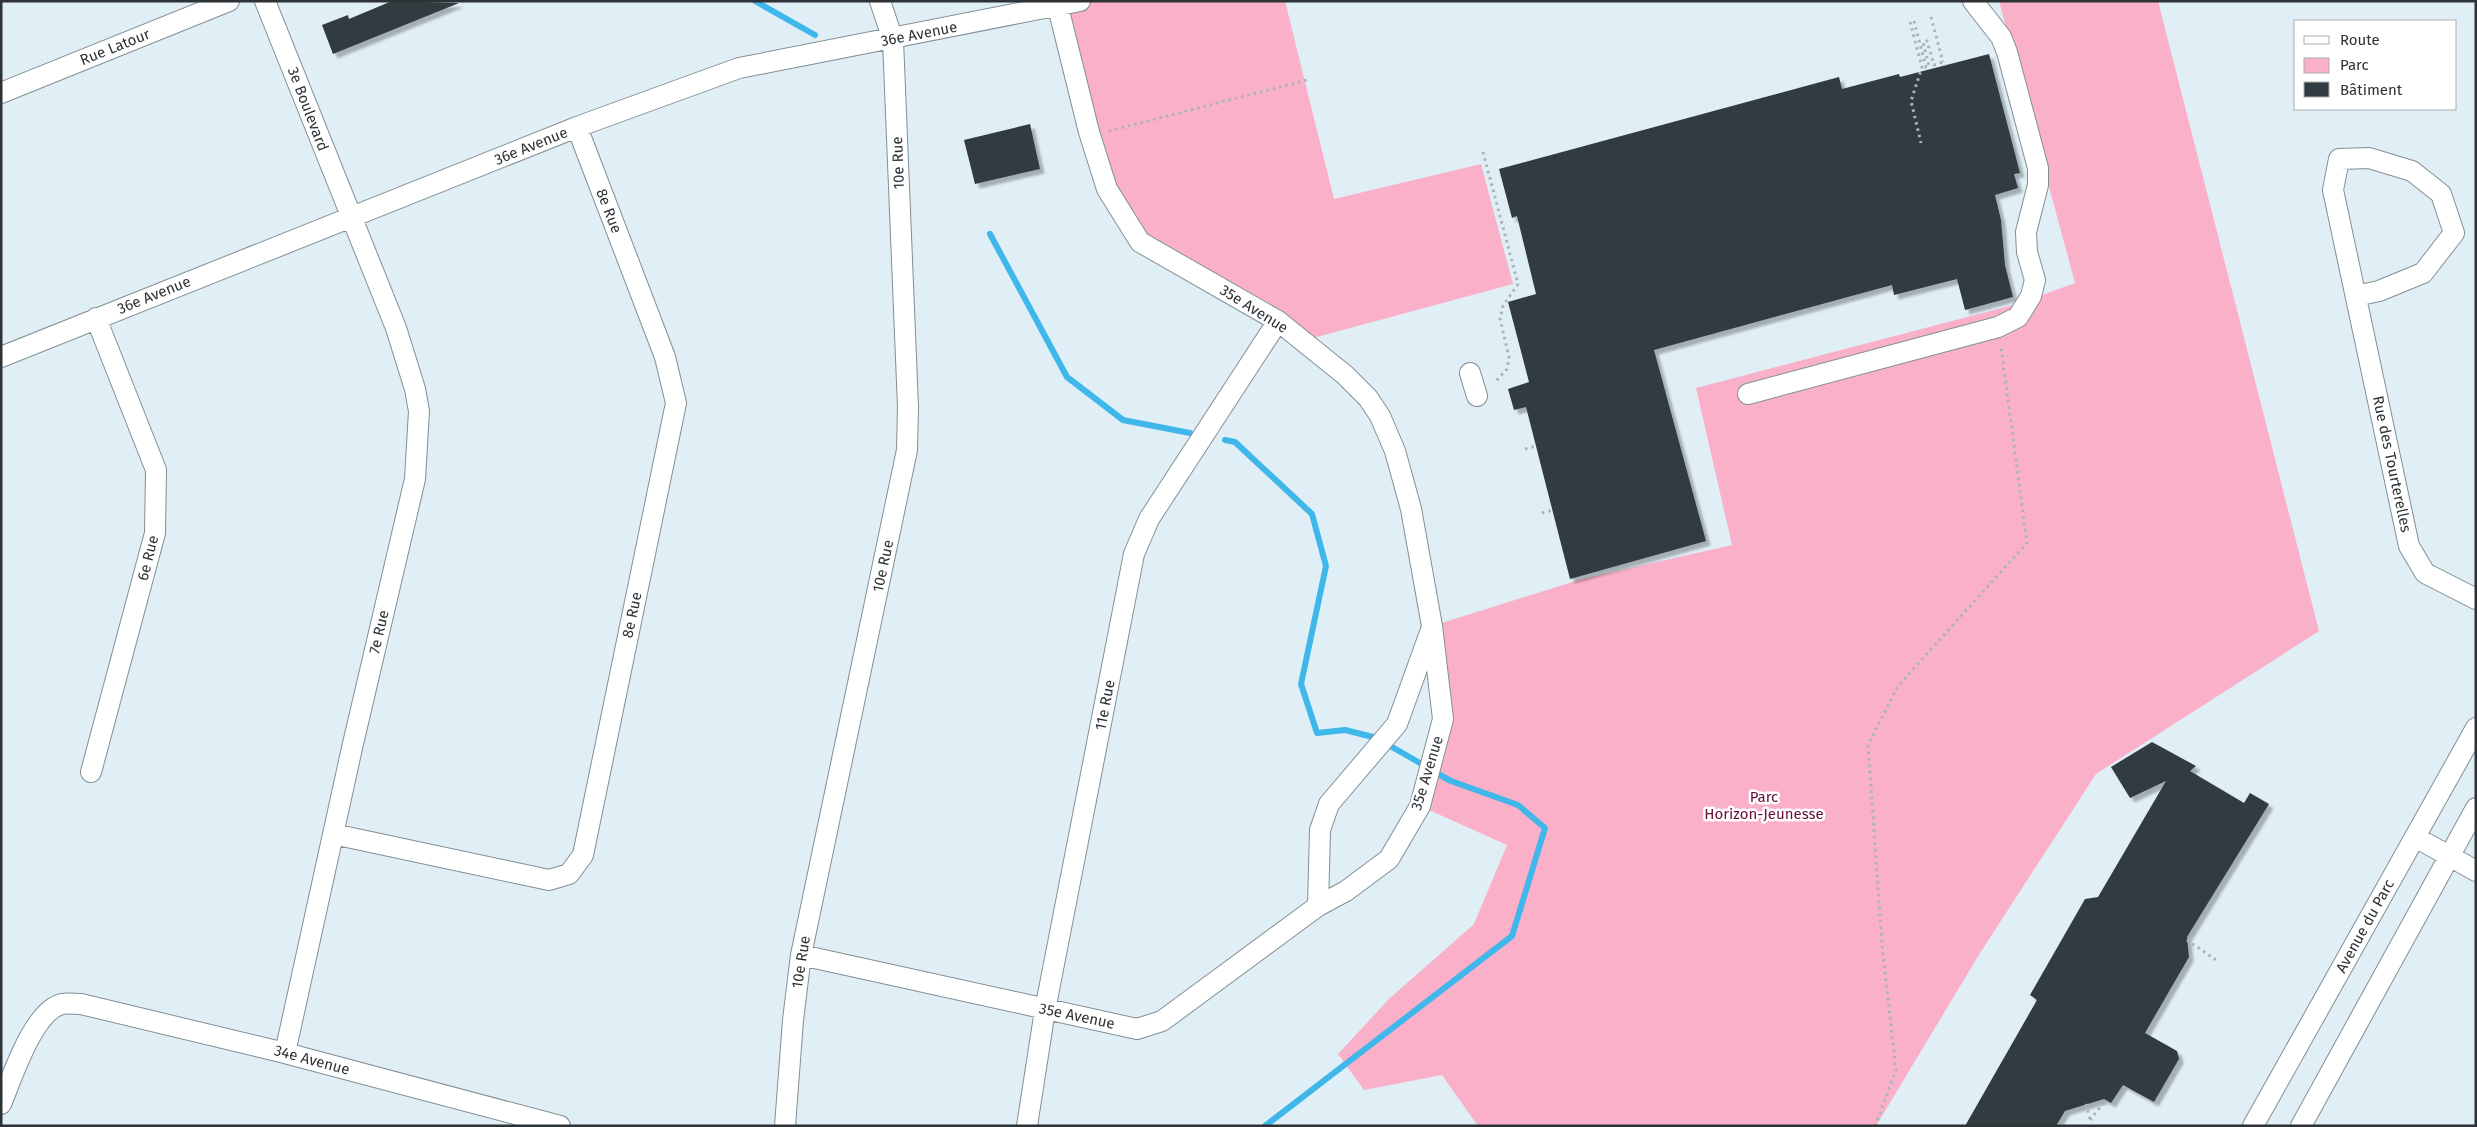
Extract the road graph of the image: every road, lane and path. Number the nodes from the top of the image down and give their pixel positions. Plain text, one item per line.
1 (228, 1) edge
2 (265, 1) edge
3 (880, 1) edge
4 (1080, 1) edge
5 (1973, 1) edge
6 (1058, 7) junction
7 (1931, 17) dead end
8 (893, 40) junction
9 (1307, 80) dead end
10 (1, 92) edge
11 (577, 127) junction
12 (1106, 131) dead end
13 (1921, 143) dead end
14 (1483, 152) dead end
15 (350, 217) junction
16 (2356, 296) junction
17 (96, 318) junction
18 (1278, 321) junction
19 (1998, 326) junction
20 (1, 357) edge
21 (1470, 373) dead end
22 (1496, 381) dead end
23 (1748, 394) dead end
24 (1477, 396) dead end
25 (1536, 446) dead end
26 (1525, 449) dead end
27 (1553, 510) dead end
28 (1542, 512) dead end
29 (2476, 599) edge
30 (1432, 626) junction
31 (2476, 728) edge
32 (91, 772) dead end
33 (2476, 808) edge
34 (333, 834) junction
35 (2415, 837) junction
36 (2449, 857) junction
37 (2476, 871) edge
38 (1318, 906) junction
39 (2187, 940) dead end
40 (801, 955) junction
41 (2219, 962) dead end
42 (1045, 1010) junction
43 (285, 1053) junction
44 (2183, 1060) dead end
45 (2106, 1100) dead end
46 (1, 1104) edge
47 (2086, 1104) dead end
48 (2158, 1104) dead end
49 (2255, 1125) edge
50 (560, 1126) edge
51 (786, 1126) edge
52 (1027, 1126) edge
53 (1875, 1126) edge
54 (2302, 1126) edge

1 - 10 street, Rue Latour
2 - 15 street, 3e Boulevard
3 - 8 street, 10e Rue
4 - 6 street, 36e Avenue
5 - 19 street
6 - 8 street, 36e Avenue
6 - 18 street, 35e Avenue
7 - 13 path
8 - 11 street, 36e Avenue
8 - 40 street, 10e Rue
9 - 12 path
11 - 15 street, 36e Avenue
11 - 34 street, 8e Rue
14 - 22 path
15 - 17 street, 36e Avenue
15 - 34 street, 7e Rue
16 - 16 street, Rue des Tourterelles
16 - 29 street, Rue des Tourterelles
17 - 20 street, 36e Avenue
17 - 32 street, 6e Rue
18 - 30 street, 35e Avenue
18 - 42 street, 11e Rue
19 - 23 street
19 - 53 path
21 - 24 street
25 - 26 path
27 - 28 path
30 - 38 street
30 - 38 street, 35e Avenue
31 - 35 street, Avenue du Parc
33 - 36 street
34 - 43 street, 7e Rue
35 - 36 street
35 - 49 street, Avenue du Parc
36 - 37 street
36 - 54 street
38 - 42 street, 35e Avenue
39 - 41 path
40 - 42 street, 35e Avenue
40 - 51 street, 10e Rue
42 - 52 street, 11e Rue
43 - 46 street, 34e Avenue
43 - 50 street, 34e Avenue
44 - 48 path
45 - 47 path

